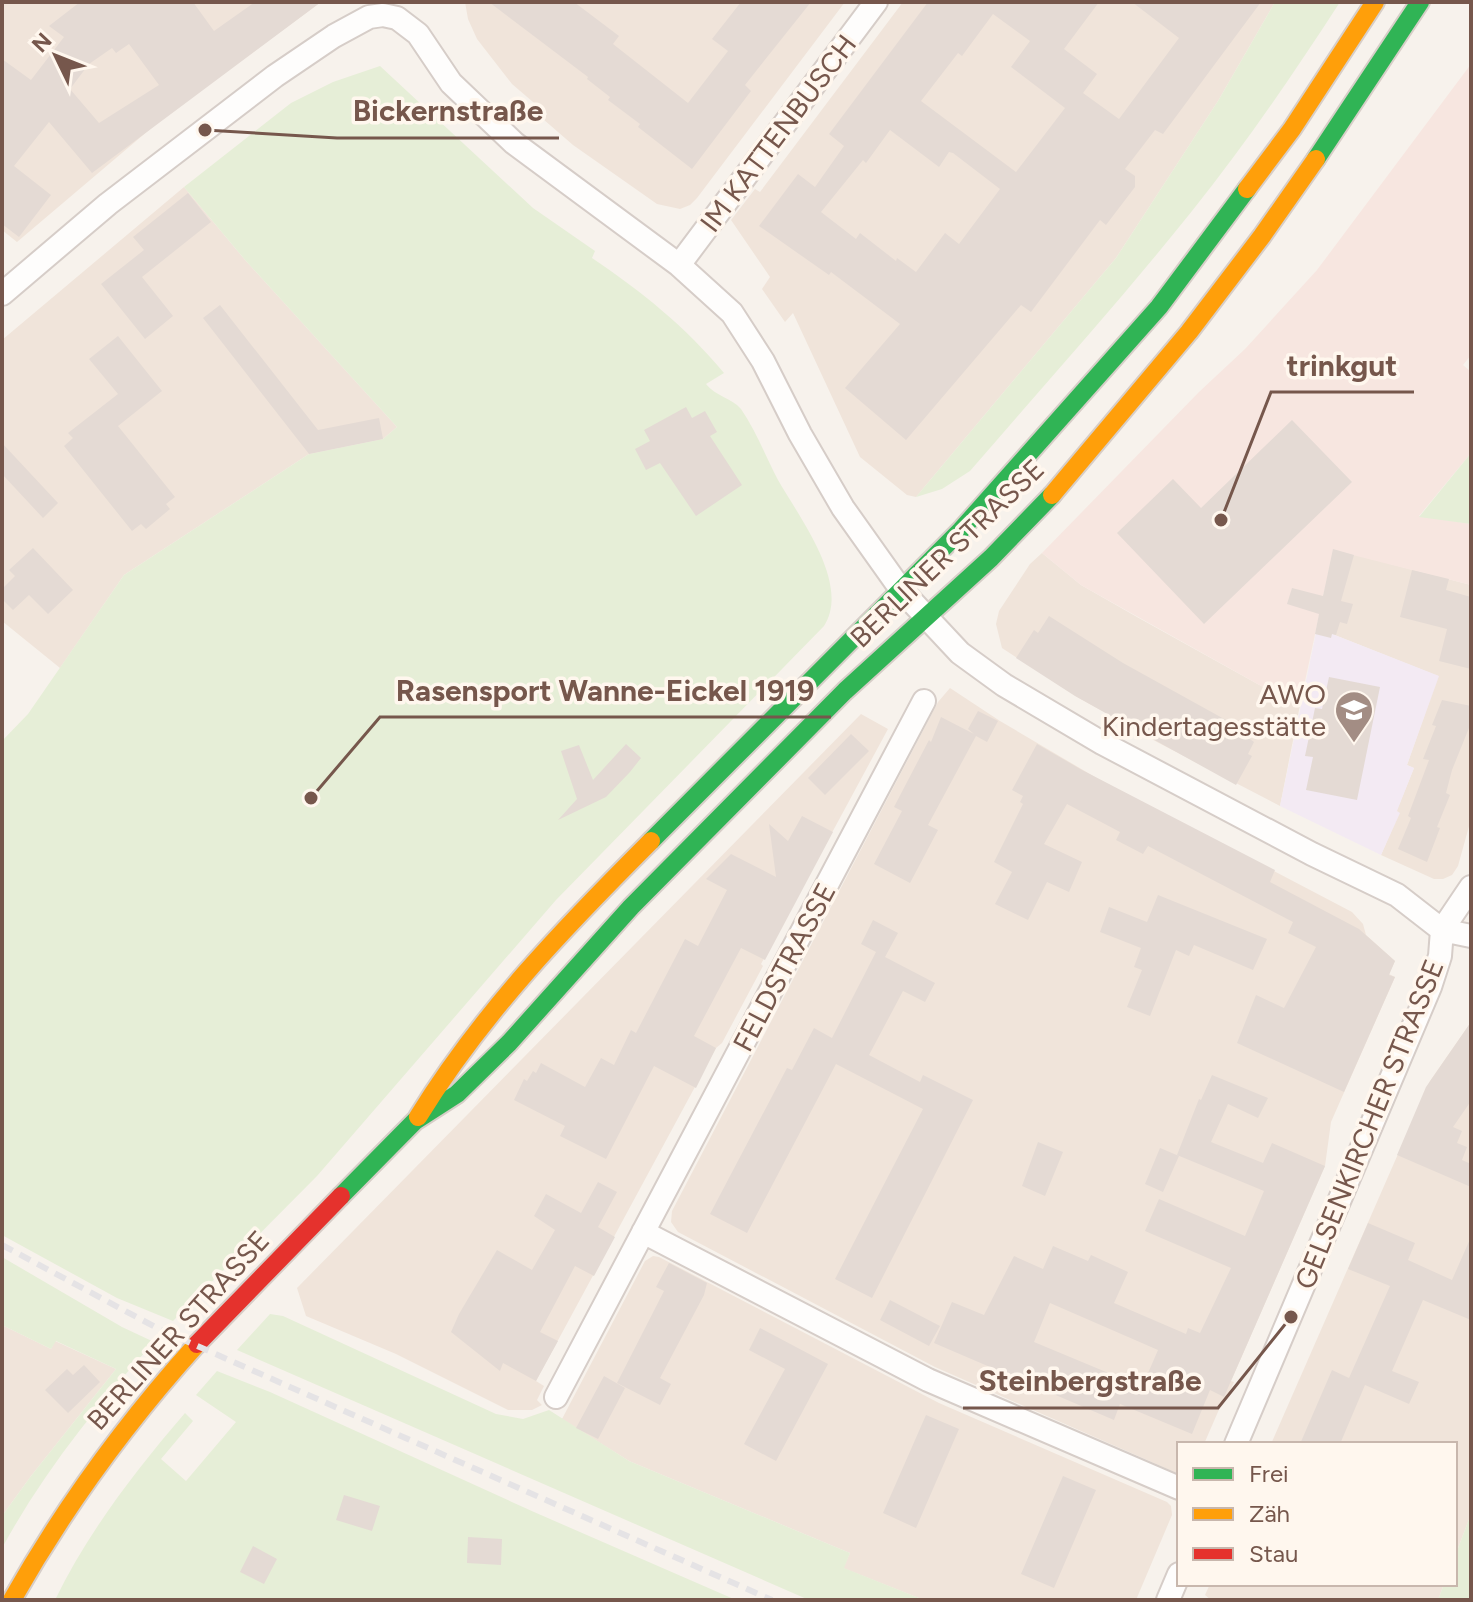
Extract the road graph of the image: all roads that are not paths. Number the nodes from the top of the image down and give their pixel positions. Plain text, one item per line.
1 (876, 2) edge
2 (1375, 2) edge
3 (1420, 2) edge
4 (398, 10) edge
5 (679, 265) junction
6 (6, 282) edge
7 (902, 591) junction
8 (925, 617) junction
9 (924, 701) dead end
10 (1471, 887) edge
11 (1442, 930) junction
12 (1471, 936) edge
13 (415, 1121) junction
14 (643, 1232) junction
15 (556, 1397) dead end
16 (1237, 1442) edge
17 (1177, 1487) edge
18 (1177, 1579) edge
19 (12, 1600) edge
20 (1168, 1600) edge

1 - 5 street, IM KATTENBUSCH
2 - 7 main road, BERLINER STRASSE
3 - 8 main road, BERLINER STRASSE
4 - 5 street, GELSENKIRCHER STRASSE
4 - 6 street
5 - 7 street, GELSENKIRCHER STRASSE
7 - 8 street, GELSENKIRCHER STRASSE
7 - 13 main road, BERLINER STRASSE
8 - 11 street, GELSENKIRCHER STRASSE
8 - 13 main road, BERLINER STRASSE
9 - 14 street, FELDSTRASSE
10 - 11 street
11 - 12 street
11 - 16 street, GELSENKIRCHER STRASSE
13 - 19 main road, BERLINER STRASSE
14 - 15 street, FELDSTRASSE
14 - 17 street
18 - 20 street

